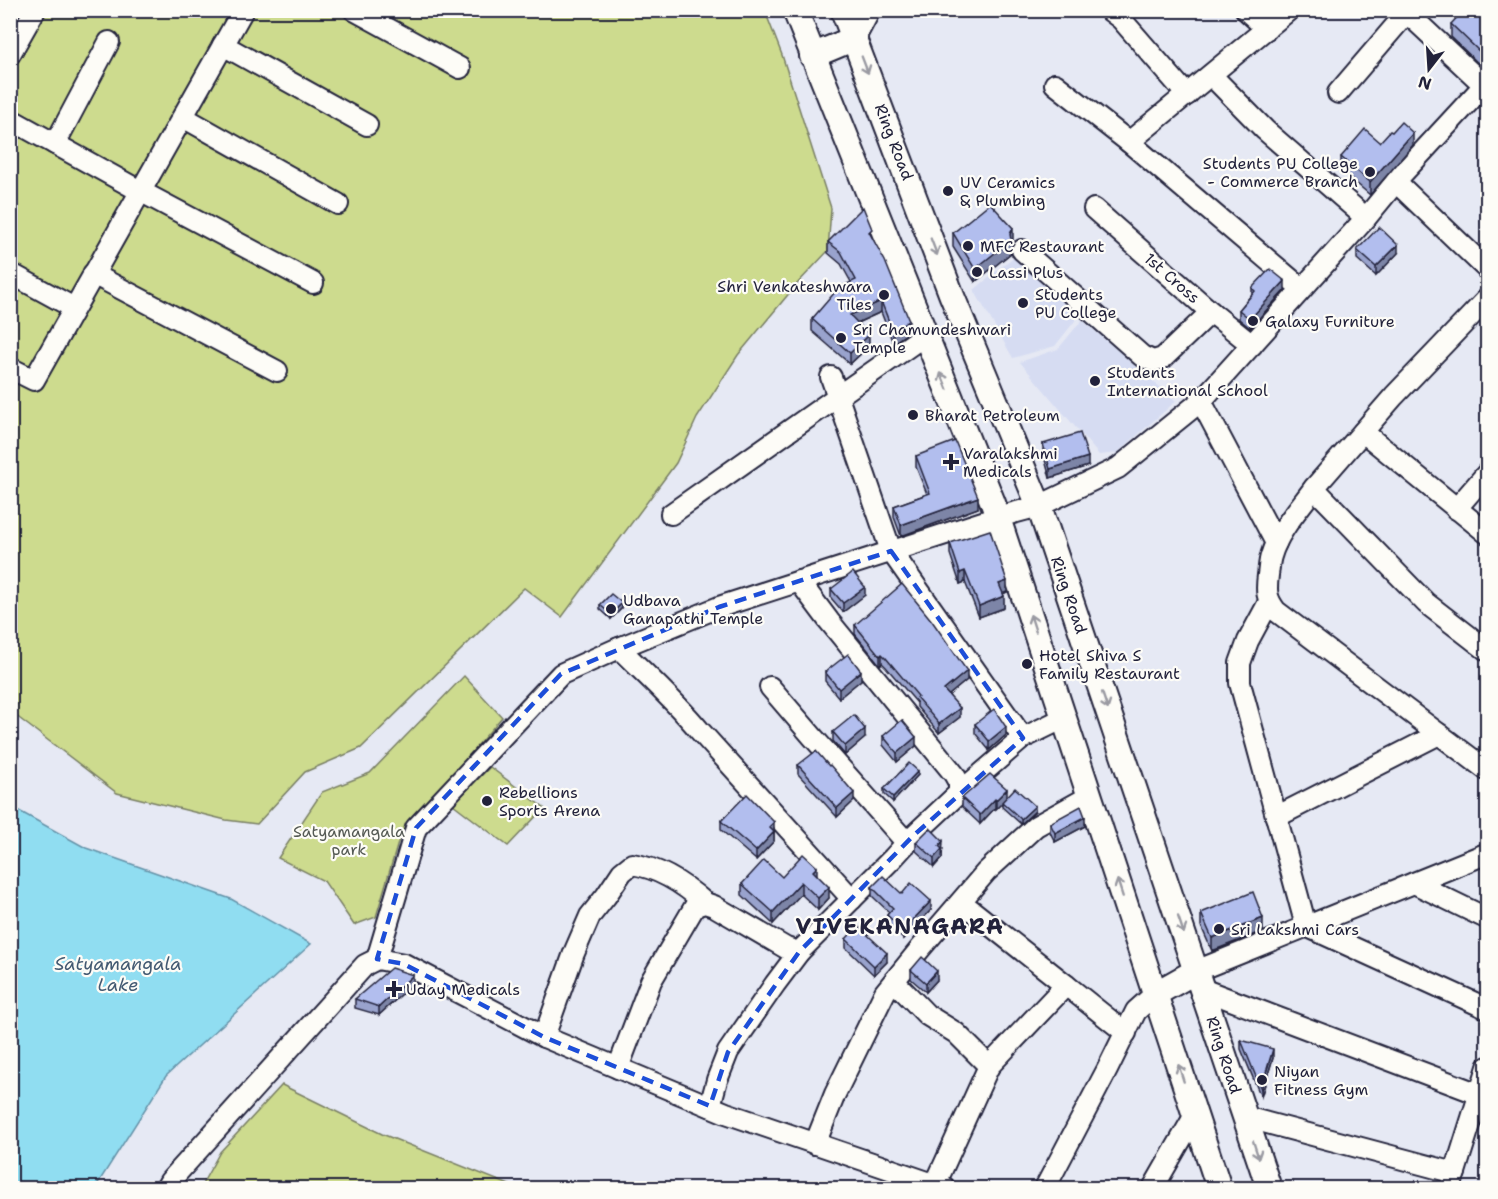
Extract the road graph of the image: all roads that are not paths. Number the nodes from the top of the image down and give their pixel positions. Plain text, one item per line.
1 (36, 10) edge
2 (243, 10) edge
3 (354, 10) edge
4 (795, 10) edge
5 (843, 10) edge
6 (870, 10) edge
7 (1109, 10) edge
8 (1246, 10) edge
9 (1289, 10) edge
10 (1407, 11) edge
11 (1267, 29) junction
12 (855, 38) junction
13 (109, 42) dead end
14 (223, 45) junction
15 (10, 54) edge
16 (812, 56) junction
17 (460, 68) dead end
18 (1211, 75) junction
19 (1486, 83) edge
20 (1055, 84) dead end
21 (1338, 93) dead end
22 (1187, 94) junction
23 (183, 117) junction
24 (10, 119) edge
25 (367, 125) dead end
26 (1129, 141) junction
27 (55, 144) junction
28 (1396, 182) junction
29 (140, 191) junction
30 (338, 204) dead end
31 (1094, 209) dead end
32 (1366, 218) junction
33 (1023, 250) dead end
34 (1488, 270) edge
35 (10, 273) edge
36 (93, 274) junction
37 (313, 283) dead end
38 (1301, 288) junction
39 (1488, 298) edge
40 (74, 308) junction
41 (1211, 312) junction
42 (925, 335) junction
43 (1252, 345) junction
44 (10, 368) edge
45 (277, 371) dead end
46 (831, 376) dead end
47 (838, 397) junction
48 (1201, 401) junction
49 (1363, 432) junction
50 (1488, 472) edge
51 (1314, 488) junction
52 (1039, 506) junction
53 (1456, 509) junction
54 (671, 514) dead end
55 (998, 517) junction
56 (1488, 534) edge
57 (1276, 543) junction
58 (891, 551) junction
59 (799, 581) junction
60 (1269, 602) junction
61 (619, 648) junction
62 (1488, 651) edge
63 (770, 687) dead end
64 (1064, 718) junction
65 (1439, 734) junction
66 (1023, 738) junction
67 (1488, 771) edge
68 (959, 793) junction
69 (1090, 796) junction
70 (1276, 817) junction
71 (907, 843) junction
72 (1488, 853) edge
73 (1414, 883) junction
74 (852, 899) junction
75 (961, 902) junction
76 (705, 903) junction
77 (1488, 919) edge
78 (1306, 926) junction
79 (799, 952) junction
80 (377, 959) junction
81 (1199, 980) junction
82 (894, 981) junction
83 (1066, 985) junction
84 (1155, 994) junction
85 (1488, 1009) edge
86 (1126, 1033) junction
87 (544, 1037) junction
88 (989, 1065) junction
89 (1488, 1067) edge
90 (618, 1068) junction
91 (1479, 1094) junction
92 (710, 1106) junction
93 (1195, 1115) junction
94 (1245, 1117) junction
95 (815, 1144) junction
96 (1453, 1181) edge
97 (940, 1187) edge
98 (166, 1188) edge
99 (1045, 1188) edge
100 (1153, 1188) edge
101 (1219, 1188) edge
102 (1269, 1188) edge

1 - 15 street
2 - 14 street
3 - 17 street
4 - 16 main road
5 - 12 main road, Ring Road
6 - 12 street
7 - 22 street
8 - 11 street
9 - 11 street
10 - 19 street
10 - 21 street
11 - 18 street
12 - 16 main road
12 -> 52 main road, Ring Road
13 - 27 street
14 - 23 street
14 - 25 street
16 - 42 main road
18 - 22 street
18 - 32 street
19 - 28 street
20 - 26 street
22 - 26 street
23 - 29 street
23 - 30 street
24 - 27 street
26 - 38 street
27 - 29 street
28 - 32 street
28 - 34 street
29 - 36 street
29 - 37 street
31 - 41 street, 1st Cross
32 - 38 street
33 - 41 street
35 - 40 street
36 - 40 street
36 - 45 street
38 - 43 street
39 - 49 street
40 - 44 street
41 - 43 street, 1st Cross
42 - 47 street
55 -> 42 main road
43 - 48 street
46 - 47 street
47 - 54 street
47 - 58 street
48 - 52 street
48 - 57 street
49 - 51 street
49 - 53 street
50 - 53 street
51 - 57 street
51 - 62 street
52 - 55 street
52 -> 81 main road, Ring Road
53 - 56 street
55 - 58 street
64 -> 55 main road
57 - 60 street
58 - 59 street
58 - 66 street
59 - 61 street
59 - 68 street
60 - 65 street
60 - 70 street
61 - 74 street
61 - 80 street
63 - 71 street
64 - 66 street
64 - 69 main road
65 - 67 street
65 - 70 street
66 - 68 street
68 - 71 street
69 - 75 street
84 -> 69 main road
70 - 78 street
71 - 74 street
72 - 73 street
73 - 77 street
73 - 78 street
74 - 79 street
75 - 82 street
75 - 83 street
76 - 79 street
76 - 87 street
76 - 90 street
78 - 81 street
78 - 85 street
79 - 92 street
80 - 87 street
80 - 98 street
81 - 84 main road
81 - 91 street
81 - 94 main road, Ring Road
82 - 88 street
82 - 95 street
83 - 86 street
83 - 88 street
84 - 86 street
93 -> 84 main road
86 - 99 street
87 - 90 street
88 - 97 street
89 - 91 street
90 - 92 street
91 - 96 street
92 - 95 street
93 - 100 street
93 - 101 main road
94 - 96 street
94 -> 102 main road, Ring Road
95 - 97 street

